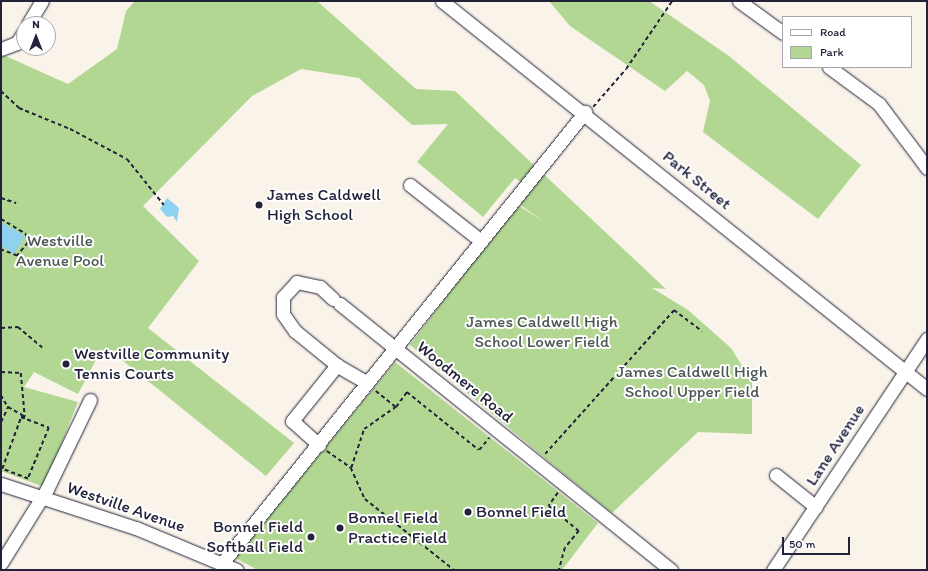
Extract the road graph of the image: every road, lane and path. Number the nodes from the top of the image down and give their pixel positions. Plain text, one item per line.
1 (42, 1) edge
2 (442, 1) edge
3 (672, 1) edge
4 (739, 1) edge
5 (33, 16) edge
6 (782, 32) edge
7 (16, 43) edge
8 (1, 49) edge
9 (830, 68) edge
10 (1, 91) edge
11 (585, 112) junction
12 (927, 168) edge
13 (410, 185) dead end
14 (1, 198) edge
15 (16, 203) dead end
16 (164, 205) dead end
17 (1, 219) edge
18 (480, 240) junction
19 (1, 250) edge
20 (1, 328) edge
21 (702, 331) dead end
22 (927, 339) edge
23 (394, 349) junction
24 (45, 350) dead end
25 (337, 365) junction
26 (1, 372) edge
27 (905, 372) junction
28 (367, 383) junction
29 (927, 389) edge
30 (1, 395) edge
31 (90, 400) dead end
32 (8, 407) junction
33 (396, 407) junction
34 (21, 417) junction
35 (25, 417) junction
36 (1, 422) edge
37 (496, 429) junction
38 (318, 445) junction
39 (538, 463) junction
40 (350, 468) junction
41 (776, 475) dead end
42 (1, 484) edge
43 (564, 485) junction
44 (40, 498) junction
45 (816, 507) junction
46 (223, 562) junction
47 (1, 563) edge
48 (237, 570) edge
49 (454, 570) edge
50 (559, 570) edge
51 (671, 570) edge
52 (773, 570) edge

1 - 5 street
2 - 11 street, Park Street
3 - 11 path
4 - 6 street
7 - 8 street
9 - 12 street
10 - 16 path
11 - 18 street
11 - 27 street, Park Street
13 - 18 street
14 - 15 path
17 - 19 path
18 - 23 street
20 - 24 path
21 - 39 path
22 - 27 street, Lane Avenue
23 - 25 street
23 - 28 street, Woodmere Road
23 - 37 street, Woodmere Road
25 - 28 street
25 - 38 street
26 - 35 path
27 - 29 street, Park Street
27 - 45 street, Lane Avenue
28 - 33 path
28 - 38 street, Woodmere Road
30 - 32 path
31 - 44 street
32 - 35 path
32 - 36 path
33 - 37 path
33 - 40 path
34 - 34 path
34 - 35 path
37 - 39 street, Woodmere Road
38 - 40 path
38 - 46 street, Woodmere Road
39 - 43 street, Woodmere Road
40 - 49 path
41 - 45 street
42 - 44 street, Westville Avenue
43 - 50 path
43 - 51 street, Woodmere Road
44 - 46 street, Westville Avenue
44 - 47 street
45 - 52 street, Lane Avenue
46 - 48 street, Westville Avenue

